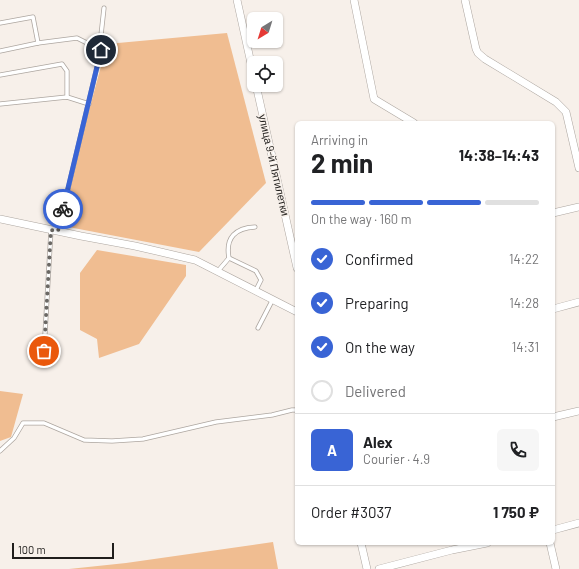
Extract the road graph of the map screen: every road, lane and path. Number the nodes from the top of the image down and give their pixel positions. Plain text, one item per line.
1 (237, 0) edge
2 (354, 0) edge
3 (465, 0) edge
4 (104, 8) dead end
5 (0, 23) edge
6 (38, 44) junction
7 (101, 50) junction
8 (0, 51) edge
9 (249, 56) edge
10 (0, 76) edge
11 (258, 92) edge
12 (67, 97) junction
13 (0, 104) edge
14 (88, 104) junction
15 (411, 121) edge
16 (579, 168) edge
17 (579, 207) edge
18 (555, 213) edge
19 (0, 219) edge
20 (256, 227) dead end
21 (55, 230) junction
22 (229, 258) junction
23 (295, 259) edge
24 (218, 271) junction
25 (256, 290) junction
26 (273, 299) junction
27 (579, 302) edge
28 (555, 308) edge
29 (295, 311) edge
30 (258, 328) dead end
31 (44, 351) dead end
32 (295, 410) edge
33 (579, 411) edge
34 (555, 417) edge
35 (0, 451) edge
36 (579, 523) edge
37 (555, 529) edge
38 (361, 545) edge
39 (478, 545) edge
40 (550, 545) edge
41 (367, 569) edge
42 (379, 569) edge
43 (556, 569) edge

1 - 9 street
2 - 15 street
3 - 16 street
4 - 7 lane
5 - 6 lane
6 - 7 lane
6 - 8 lane
7 - 14 lane
10 - 12 lane
11 - 23 street, улица 9-й Пятилетки
12 - 13 lane
12 - 14 lane
14 - 21 lane
17 - 18 street
19 - 21 street
20 - 22 lane
21 - 24 street
21 - 31 lane
22 - 24 lane
22 - 25 lane
24 - 25 street
25 - 26 street
26 - 29 street
26 - 30 lane
27 - 28 street
32 - 35 lane
33 - 34 street
36 - 37 street
38 - 41 street
39 - 42 street
40 - 43 street

